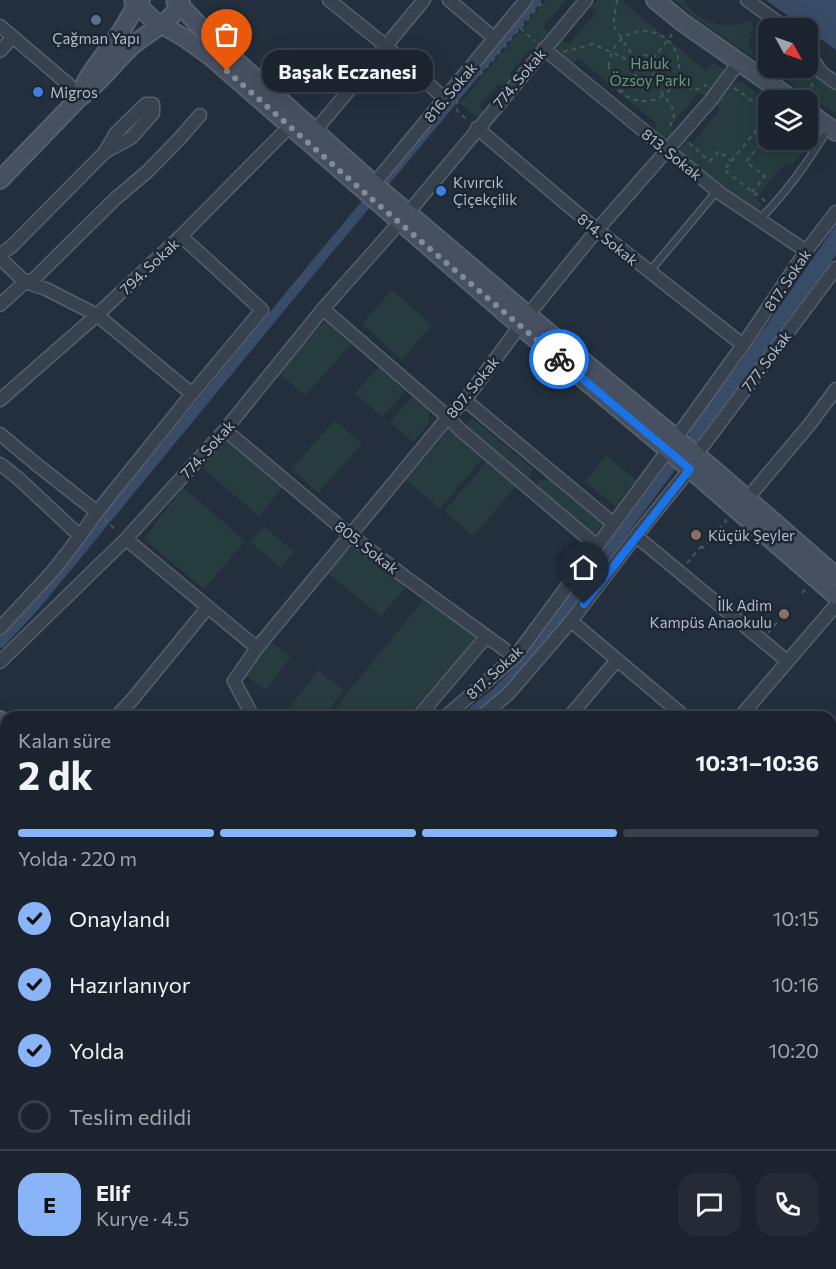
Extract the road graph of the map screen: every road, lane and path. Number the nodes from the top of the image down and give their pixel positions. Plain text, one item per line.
1 (329, 0) edge
2 (424, 0) edge
3 (449, 0) edge
4 (526, 0) edge
5 (544, 0) edge
6 (586, 0) edge
7 (617, 0) edge
8 (655, 0) edge
9 (747, 0) edge
10 (136, 1) edge
11 (183, 1) edge
12 (340, 5) edge
13 (772, 18) edge
14 (682, 21) junction
15 (162, 25) junction
16 (0, 26) edge
17 (520, 28) junction
18 (12, 38) junction
19 (623, 39) junction
20 (666, 40) junction
21 (501, 43) junction
22 (386, 46) junction
23 (544, 49) junction
24 (0, 51) edge
25 (612, 53) junction
26 (555, 58) junction
27 (653, 59) junction
28 (634, 60) junction
29 (740, 62) junction
30 (818, 68) edge
31 (821, 72) junction
32 (653, 75) junction
33 (637, 76) junction
34 (478, 77) dead end
35 (728, 79) junction
36 (674, 82) junction
37 (836, 83) edge
38 (782, 90) edge
39 (809, 90) edge
40 (621, 93) junction
41 (663, 95) junction
42 (79, 98) junction
43 (444, 98) junction
44 (458, 101) dead end
45 (610, 104) junction
46 (758, 105) edge
47 (200, 115) dead end
48 (818, 117) edge
49 (290, 126) junction
50 (477, 128) junction
51 (758, 128) edge
52 (833, 129) edge
53 (315, 132) junction
54 (754, 134) junction
55 (680, 135) junction
56 (665, 148) junction
57 (105, 152) dead end
58 (731, 161) junction
59 (0, 180) edge
60 (717, 191) junction
61 (374, 192) junction
62 (752, 192) junction
63 (772, 207) junction
64 (836, 212) edge
65 (404, 217) junction
66 (760, 219) junction
67 (597, 230) junction
68 (181, 236) junction
69 (806, 251) junction
70 (0, 257) edge
71 (836, 268) edge
72 (650, 272) junction
73 (25, 282) junction
74 (0, 305) edge
75 (323, 309) junction
76 (97, 315) junction
77 (524, 321) junction
78 (743, 345) junction
79 (836, 389) edge
80 (192, 394) junction
81 (0, 400) edge
82 (465, 400) junction
83 (448, 417) junction
84 (225, 430) junction
85 (0, 434) edge
86 (672, 444) junction
87 (693, 462) junction
88 (0, 464) edge
89 (747, 499) junction
90 (723, 511) dead end
91 (98, 513) junction
92 (614, 524) junction
93 (350, 535) junction
94 (80, 536) junction
95 (636, 536) junction
96 (124, 538) junction
97 (597, 546) junction
98 (684, 567) dead end
99 (836, 576) edge
100 (807, 587) dead end
101 (802, 593) dead end
102 (836, 596) edge
103 (836, 605) edge
104 (208, 607) junction
105 (780, 619) dead end
106 (571, 621) junction
107 (0, 628) edge
108 (766, 635) dead end
109 (486, 637) junction
110 (257, 648) junction
111 (515, 657) junction
112 (617, 660) junction
113 (787, 661) junction
114 (0, 662) edge
115 (122, 711) edge
116 (250, 711) edge
117 (423, 711) edge
118 (452, 711) edge
119 (488, 711) edge
120 (574, 711) edge
121 (678, 711) edge
122 (745, 711) edge

1 - 12 street
2 - 22 street
3 - 21 street
4 - 21 street, 816. Sokak
5 - 17 path
6 - 23 street, 774. Sokak
7 - 19 path
8 - 14 main road
9 - 13 street
10 - 15 main road
10 - 42 main road
11 - 15 main road
11 - 53 main road
12 - 22 street
14 - 20 path
14 - 29 main road
15 - 42 main road
15 - 49 main road
16 - 18 street
17 - 21 path
17 - 23 path
18 - 24 street
18 - 42 street
19 - 20 path
19 - 25 path
19 - 28 path
20 - 27 path
20 - 36 path
21 - 34 path
21 - 43 street, 816. Sokak
22 - 43 street
22 - 53 street
23 - 26 street, 813. Sokak
23 - 50 street, 774. Sokak
25 - 26 path
25 - 28 path
25 - 40 path
26 - 45 street, 813. Sokak
27 - 28 path
27 - 32 path
28 - 33 path
29 - 35 street, 807. Sokak
29 - 38 main road
30 - 31 street
31 - 37 street
31 - 39 path
32 - 33 path
32 - 36 path
32 - 41 path
33 - 40 path
35 - 36 path
35 - 46 path
35 - 55 street, 807. Sokak
36 - 41 path
40 - 41 path
40 - 45 path
41 - 56 path
42 - 59 main road
43 - 61 street, 816. Sokak
44 - 50 path
45 - 56 street, 813. Sokak
47 - 73 street
48 - 52 main road
49 - 61 main road
49 - 68 street, 794. Sokak
50 - 65 street, 774. Sokak
50 - 67 street, 814. Sokak
51 - 54 path
52 - 63 lane
53 - 61 main road
54 - 58 path
54 - 62 path
55 - 56 street, 807. Sokak
55 - 58 path
56 - 60 street, 813. Sokak
56 - 67 street, 807. Sokak
57 - 70 street
58 - 62 path
60 - 66 street, 813. Sokak
60 - 72 lane
61 - 65 main road
62 - 63 path
63 - 66 lane
64 - 69 street, 817. Sokak
65 - 75 street, 774. Sokak
65 - 77 main road
66 - 69 street, 813. Sokak
67 - 72 street, 814. Sokak
67 - 77 street, 807. Sokak
68 - 76 street, 794. Sokak
68 - 80 street
69 - 78 street, 817. Sokak
70 - 73 street
71 - 87 street, 777. Sokak
72 - 78 street, 814. Sokak
73 - 74 street
73 - 76 street
75 - 83 street
75 - 84 street, 774. Sokak
76 - 80 street
76 - 81 street, 794. Sokak
77 - 82 street, 807. Sokak
77 - 86 main road
78 - 86 street, 817. Sokak
79 - 89 street
80 - 91 street
82 - 83 street, 807. Sokak
82 - 92 street
83 - 93 street, 807. Sokak
83 - 97 street
84 - 93 street, 805. Sokak
84 - 96 street, 774. Sokak
85 - 91 street
86 - 87 main road
86 - 92 street, 817. Sokak
87 - 89 main road
87 - 95 street, 777. Sokak
87 - 102 main road
88 - 94 street
89 - 99 main road
90 - 98 path
91 - 94 street
91 - 96 path
92 - 97 street, 817. Sokak
93 - 109 street, 805. Sokak
93 - 110 street, 807. Sokak
94 - 107 street
95 - 106 street, 777. Sokak
95 - 113 street
96 - 104 street
96 - 114 street, 774. Sokak
97 - 111 street, 817. Sokak
100 - 101 path
103 - 113 street
104 - 110 street
104 - 115 street
105 - 108 path
106 - 112 street
106 - 119 street, 777. Sokak
109 - 111 street, 805. Sokak
109 - 117 street
110 - 116 street, 807. Sokak
111 - 118 street, 817. Sokak
112 - 120 street
112 - 121 street
113 - 122 street

